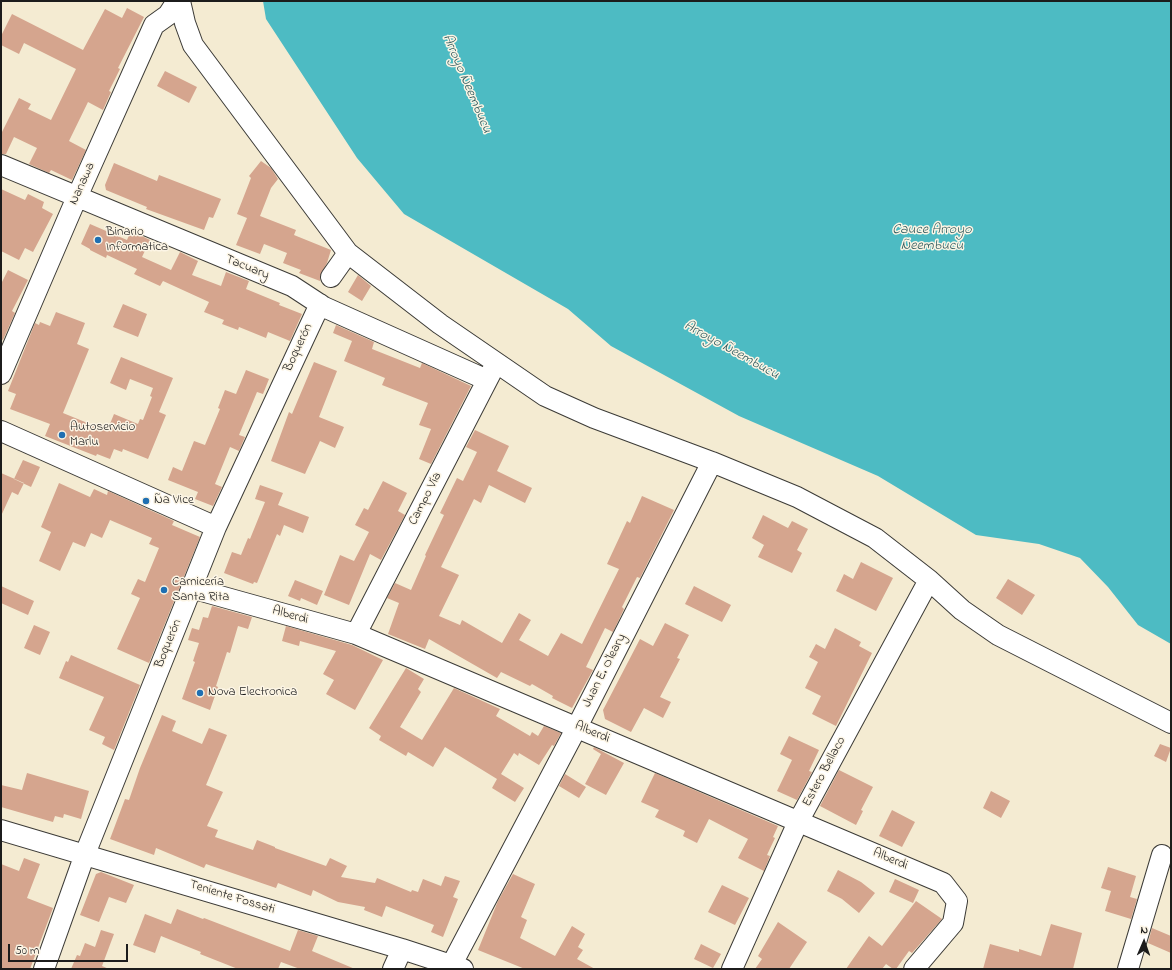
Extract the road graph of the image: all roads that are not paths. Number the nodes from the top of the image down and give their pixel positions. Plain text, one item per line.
1 (177, 1) edge
2 (180, 1) edge
3 (1, 164) edge
4 (77, 198) junction
5 (348, 253) junction
6 (330, 277) dead end
7 (320, 304) junction
8 (492, 372) junction
9 (1, 374) edge
10 (1, 431) edge
11 (712, 462) junction
12 (216, 527) junction
13 (929, 580) junction
14 (191, 588) junction
15 (356, 634) junction
16 (1171, 723) edge
17 (577, 727) junction
18 (798, 822) junction
19 (1, 830) edge
20 (85, 854) junction
21 (1162, 855) dead end
22 (402, 949) junction
23 (458, 967) edge
24 (44, 969) edge
25 (393, 969) edge
26 (732, 969) edge
27 (914, 969) edge
28 (1128, 969) edge

1 - 4 street, Nanawa
2 - 5 street
3 - 4 street, Tacuary
4 - 7 street, Tacuary
4 - 9 street, Nanawa
5 - 6 street
5 - 8 street
7 - 8 street, Tacuary
7 - 12 street, Boquerón
8 - 11 street
8 - 15 street, Campo Vía
10 - 12 street
11 - 13 street
11 - 17 street, Juan E. O'leary
12 - 14 street, Boquerón
13 - 16 street
13 - 18 street, Estero Bellaco
14 - 15 street, Alberdi
14 - 20 street, Boquerón
15 - 17 street, Alberdi
17 - 18 street, Alberdi
17 - 23 street, Juan E. O'leary
18 - 26 street, Estero Bellaco
18 - 27 street, Alberdi
19 - 20 street, Teniente Fossati
20 - 22 street, Teniente Fossati
20 - 24 street, Boquerón
21 - 28 street
22 - 23 street, Teniente Fossati
22 - 25 street

